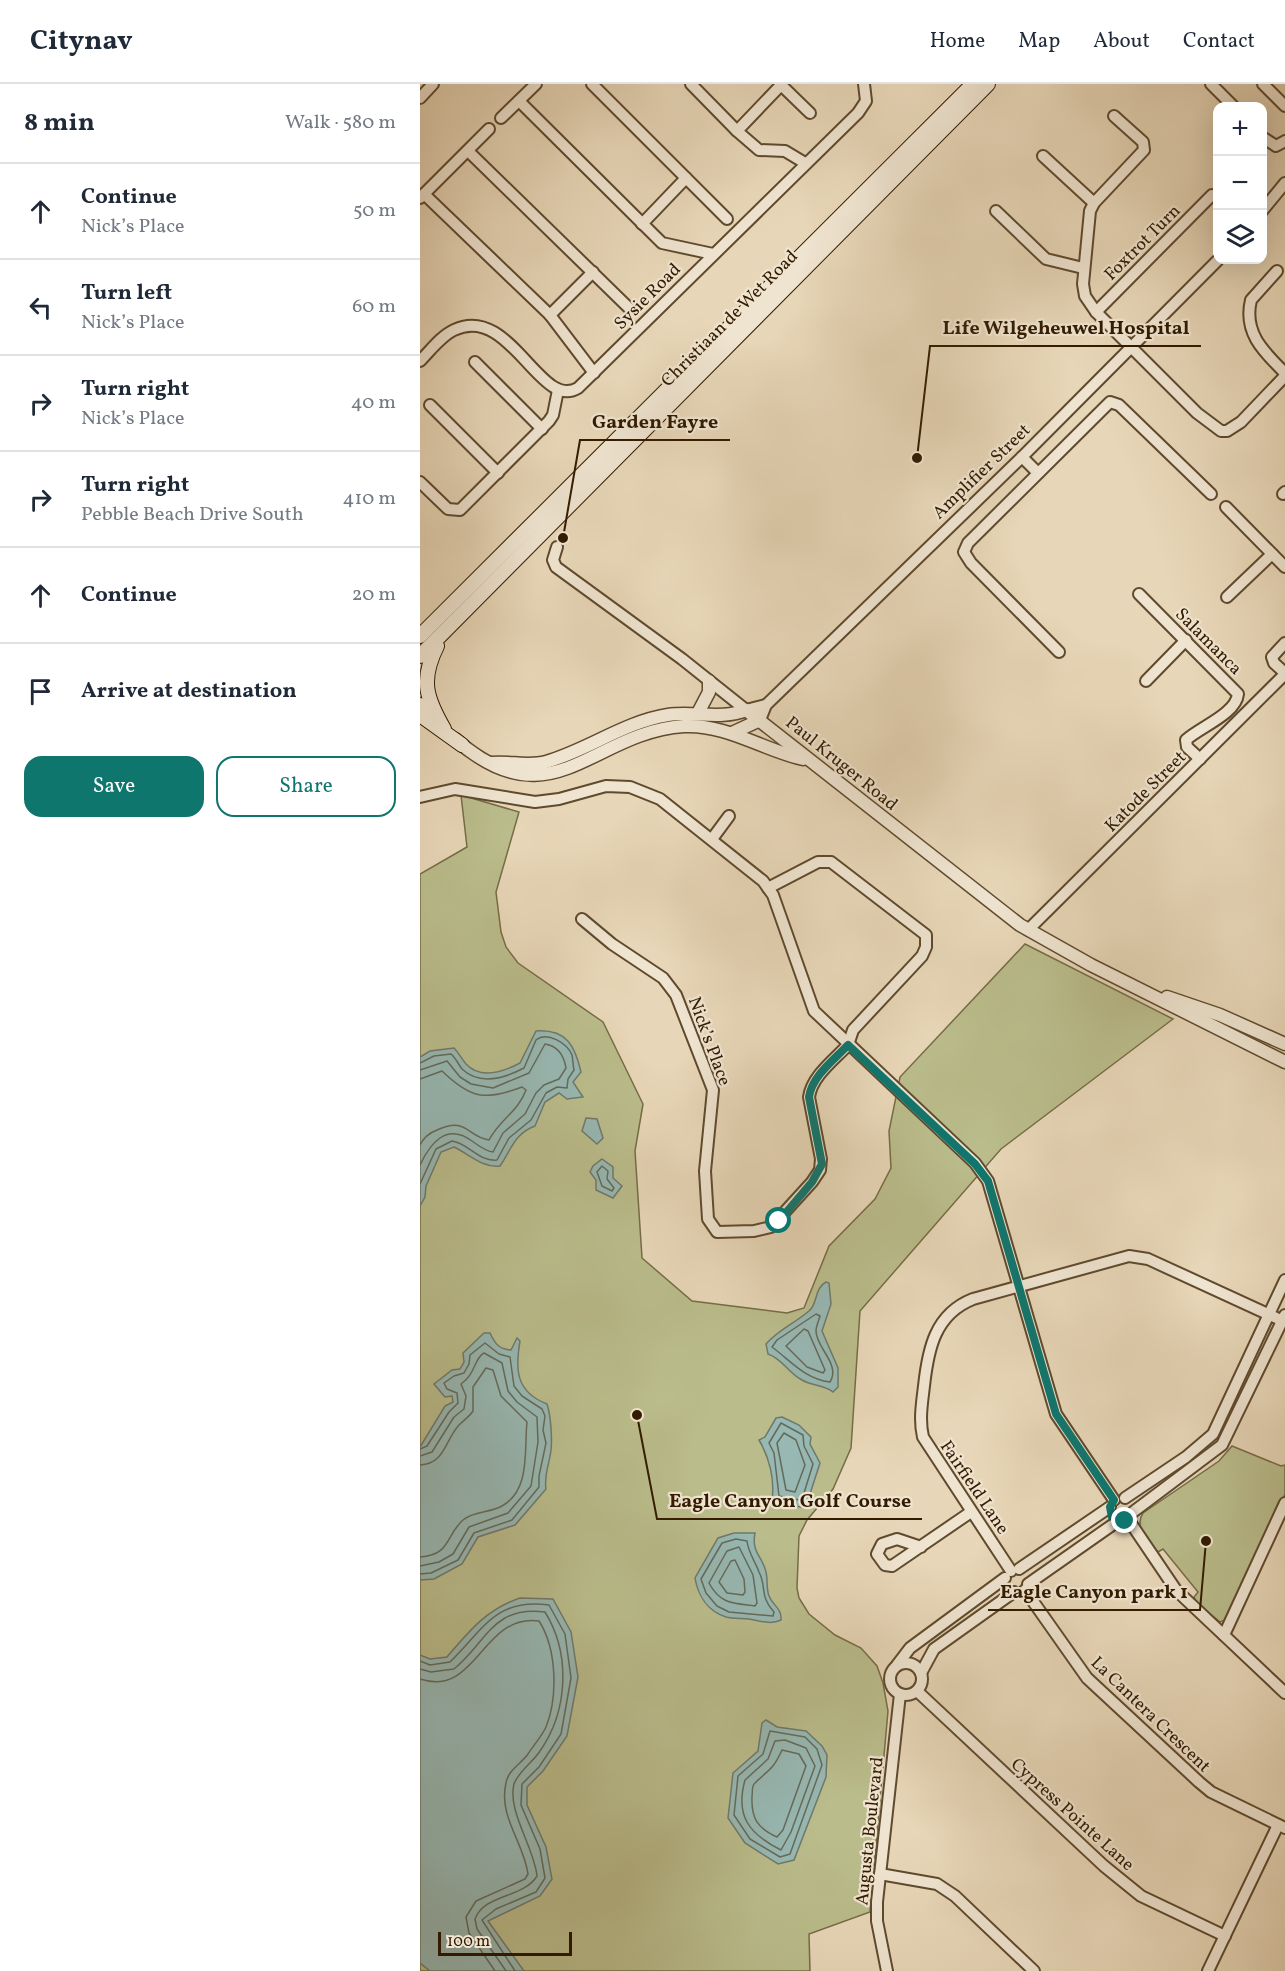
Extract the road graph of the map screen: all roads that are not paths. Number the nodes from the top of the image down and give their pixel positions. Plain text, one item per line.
1 (433, 84) edge
2 (536, 84) edge
3 (592, 84) edge
4 (691, 84) edge
5 (864, 84) edge
6 (973, 84) edge
7 (988, 84) edge
8 (1211, 84) edge
9 (1263, 84) edge
10 (780, 85) edge
11 (420, 98) edge
12 (519, 100) junction
13 (1229, 102) edge
14 (1285, 106) edge
15 (810, 113) dead end
16 (1114, 116) dead end
17 (501, 118) dead end
18 (489, 129) dead end
19 (737, 131) junction
20 (1267, 140) edge
21 (1285, 141) edge
22 (468, 151) junction
23 (1043, 156) dead end
24 (805, 163) junction
25 (686, 178) junction
26 (1285, 183) edge
27 (1212, 195) dead end
28 (422, 196) edge
29 (1094, 203) junction
30 (1267, 205) edge
31 (996, 212) dead end
32 (727, 219) dead end
33 (642, 224) junction
34 (712, 254) junction
35 (1214, 264) edge
36 (1083, 268) junction
37 (1277, 271) dead end
38 (593, 272) junction
39 (631, 310) dead end
40 (1096, 312) junction
41 (550, 315) junction
42 (1131, 347) junction
43 (420, 361) edge
44 (475, 362) dead end
45 (594, 373) junction
46 (1285, 375) edge
47 (558, 390) junction
48 (430, 405) dead end
49 (542, 429) junction
50 (1022, 457) junction
51 (498, 473) junction
52 (1038, 473) junction
53 (420, 482) edge
54 (1211, 494) dead end
55 (1226, 507) dead end
56 (557, 547) dead end
57 (1272, 554) junction
58 (1285, 567) edge
59 (1139, 594) dead end
60 (1227, 597) dead end
61 (446, 620) junction
62 (420, 628) edge
63 (420, 636) edge
64 (1186, 640) junction
65 (1285, 643) edge
66 (1059, 652) dead end
67 (420, 656) edge
68 (1285, 673) edge
69 (709, 681) junction
70 (1146, 681) dead end
71 (420, 704) edge
72 (766, 705) junction
73 (746, 710) junction
74 (698, 713) junction
75 (420, 715) edge
76 (760, 720) junction
77 (444, 729) junction
78 (732, 734) junction
79 (462, 745) junction
80 (1200, 759) junction
81 (808, 760) junction
82 (491, 763) junction
83 (420, 796) edge
84 (729, 816) dead end
85 (712, 839) junction
86 (768, 888) junction
87 (582, 919) dead end
88 (1028, 930) junction
89 (1131, 985) junction
90 (1285, 1044) edge
91 (848, 1045) junction
92 (1285, 1062) edge
93 (1285, 1280) edge
94 (1018, 1287) junction
95 (1269, 1315) junction
96 (1284, 1318) edge
97 (1116, 1502) junction
98 (1285, 1503) edge
99 (971, 1512) junction
100 (1126, 1517) junction
101 (921, 1546) dead end
102 (1012, 1573) junction
103 (1022, 1589) junction
104 (1224, 1635) junction
105 (897, 1665) junction
106 (921, 1673) junction
107 (917, 1691) junction
108 (1285, 1693) edge
109 (900, 1694) junction
110 (1281, 1826) edge
111 (880, 1874) junction
112 (1225, 1936) junction
113 (887, 1971) edge
114 (1034, 1971) edge
115 (1208, 1971) edge

1 - 11 street
2 - 12 street
3 - 25 street
4 - 19 street
5 - 24 street, Sysie Road
6 - 61 main road, Christiaan de Wet Road
7 - 61 main road, Christiaan de Wet Road
8 - 13 street
9 - 14 street
10 - 15 street
10 - 19 street
12 - 17 street
12 - 33 street
16 - 29 street
18 - 22 street
19 - 24 street
20 - 21 street
22 - 28 street
22 - 38 street
23 - 29 street
24 - 34 street, Sysie Road
25 - 32 street
25 - 33 street
26 - 30 street
27 - 40 street, Foxtrot Turn
28 - 41 street
29 - 36 street
31 - 36 street
33 - 34 street
34 - 45 street, Sysie Road
35 - 42 street, Amplifier Street
36 - 40 street
37 - 46 street
38 - 39 street
38 - 41 street
40 - 42 street
41 - 45 street
42 - 46 street
42 - 50 street, Amplifier Street
43 - 47 street
44 - 49 street
45 - 47 street, Sysie Road
47 - 49 street
48 - 51 street
49 - 51 street
50 - 52 street
50 - 72 street, Amplifier Street
51 - 53 street
52 - 54 street
52 - 66 street
55 - 57 street
56 - 69 street, Paul Kruger Road
57 - 58 street
57 - 60 street
59 - 64 street, Salamanca
61 - 62 main road
61 - 63 main road, Christiaan de Wet Road
61 - 67 main road, Christiaan de Wet Road
61 - 77 main road
64 - 70 street
64 - 80 street, Salamanca
65 - 68 street
68 - 80 street, Katode Street
69 - 73 street, Paul Kruger Road
69 - 74 street
71 - 77 street
72 - 73 street
72 - 76 street, Amplifier Street
73 - 74 street
73 - 76 street, Paul Kruger Road
74 - 82 street
75 - 79 main road
76 - 78 street
76 - 81 street, Paul Kruger Road
77 - 79 street
78 - 81 street
78 - 82 street
79 - 82 street
80 - 88 street, Katode Street
81 - 88 street, Paul Kruger Road
83 - 85 street
84 - 85 street
85 - 86 street
86 - 91 street
86 - 91 street
87 - 91 street, Nick’s Place
88 - 89 street, Paul Kruger Road
89 - 90 street, Paul Kruger Road
89 - 92 street, Paul Kruger Road
91 - 94 street
93 - 95 street
94 - 95 street, Fairfield Lane
94 - 97 street
94 - 99 street, Fairfield Lane
95 - 96 street, Fairfield Lane
95 - 97 street
96 - 100 street
97 - 100 street
97 - 100 street
97 - 102 street
98 - 104 street
99 - 101 street
99 - 102 street, Fairfield Lane
100 - 103 street
100 - 104 street
102 - 103 street
102 - 103 street
102 - 105 street
103 - 106 street
103 - 110 street, La Cantera Crescent
104 - 108 street
105 - 106 street
105 - 109 street
106 - 107 street
107 - 109 street
107 - 112 street, Cypress Pointe Lane
109 - 111 street, Augusta Boulevard
110 - 112 street
111 - 113 street, Augusta Boulevard
111 - 114 street
112 - 115 street

